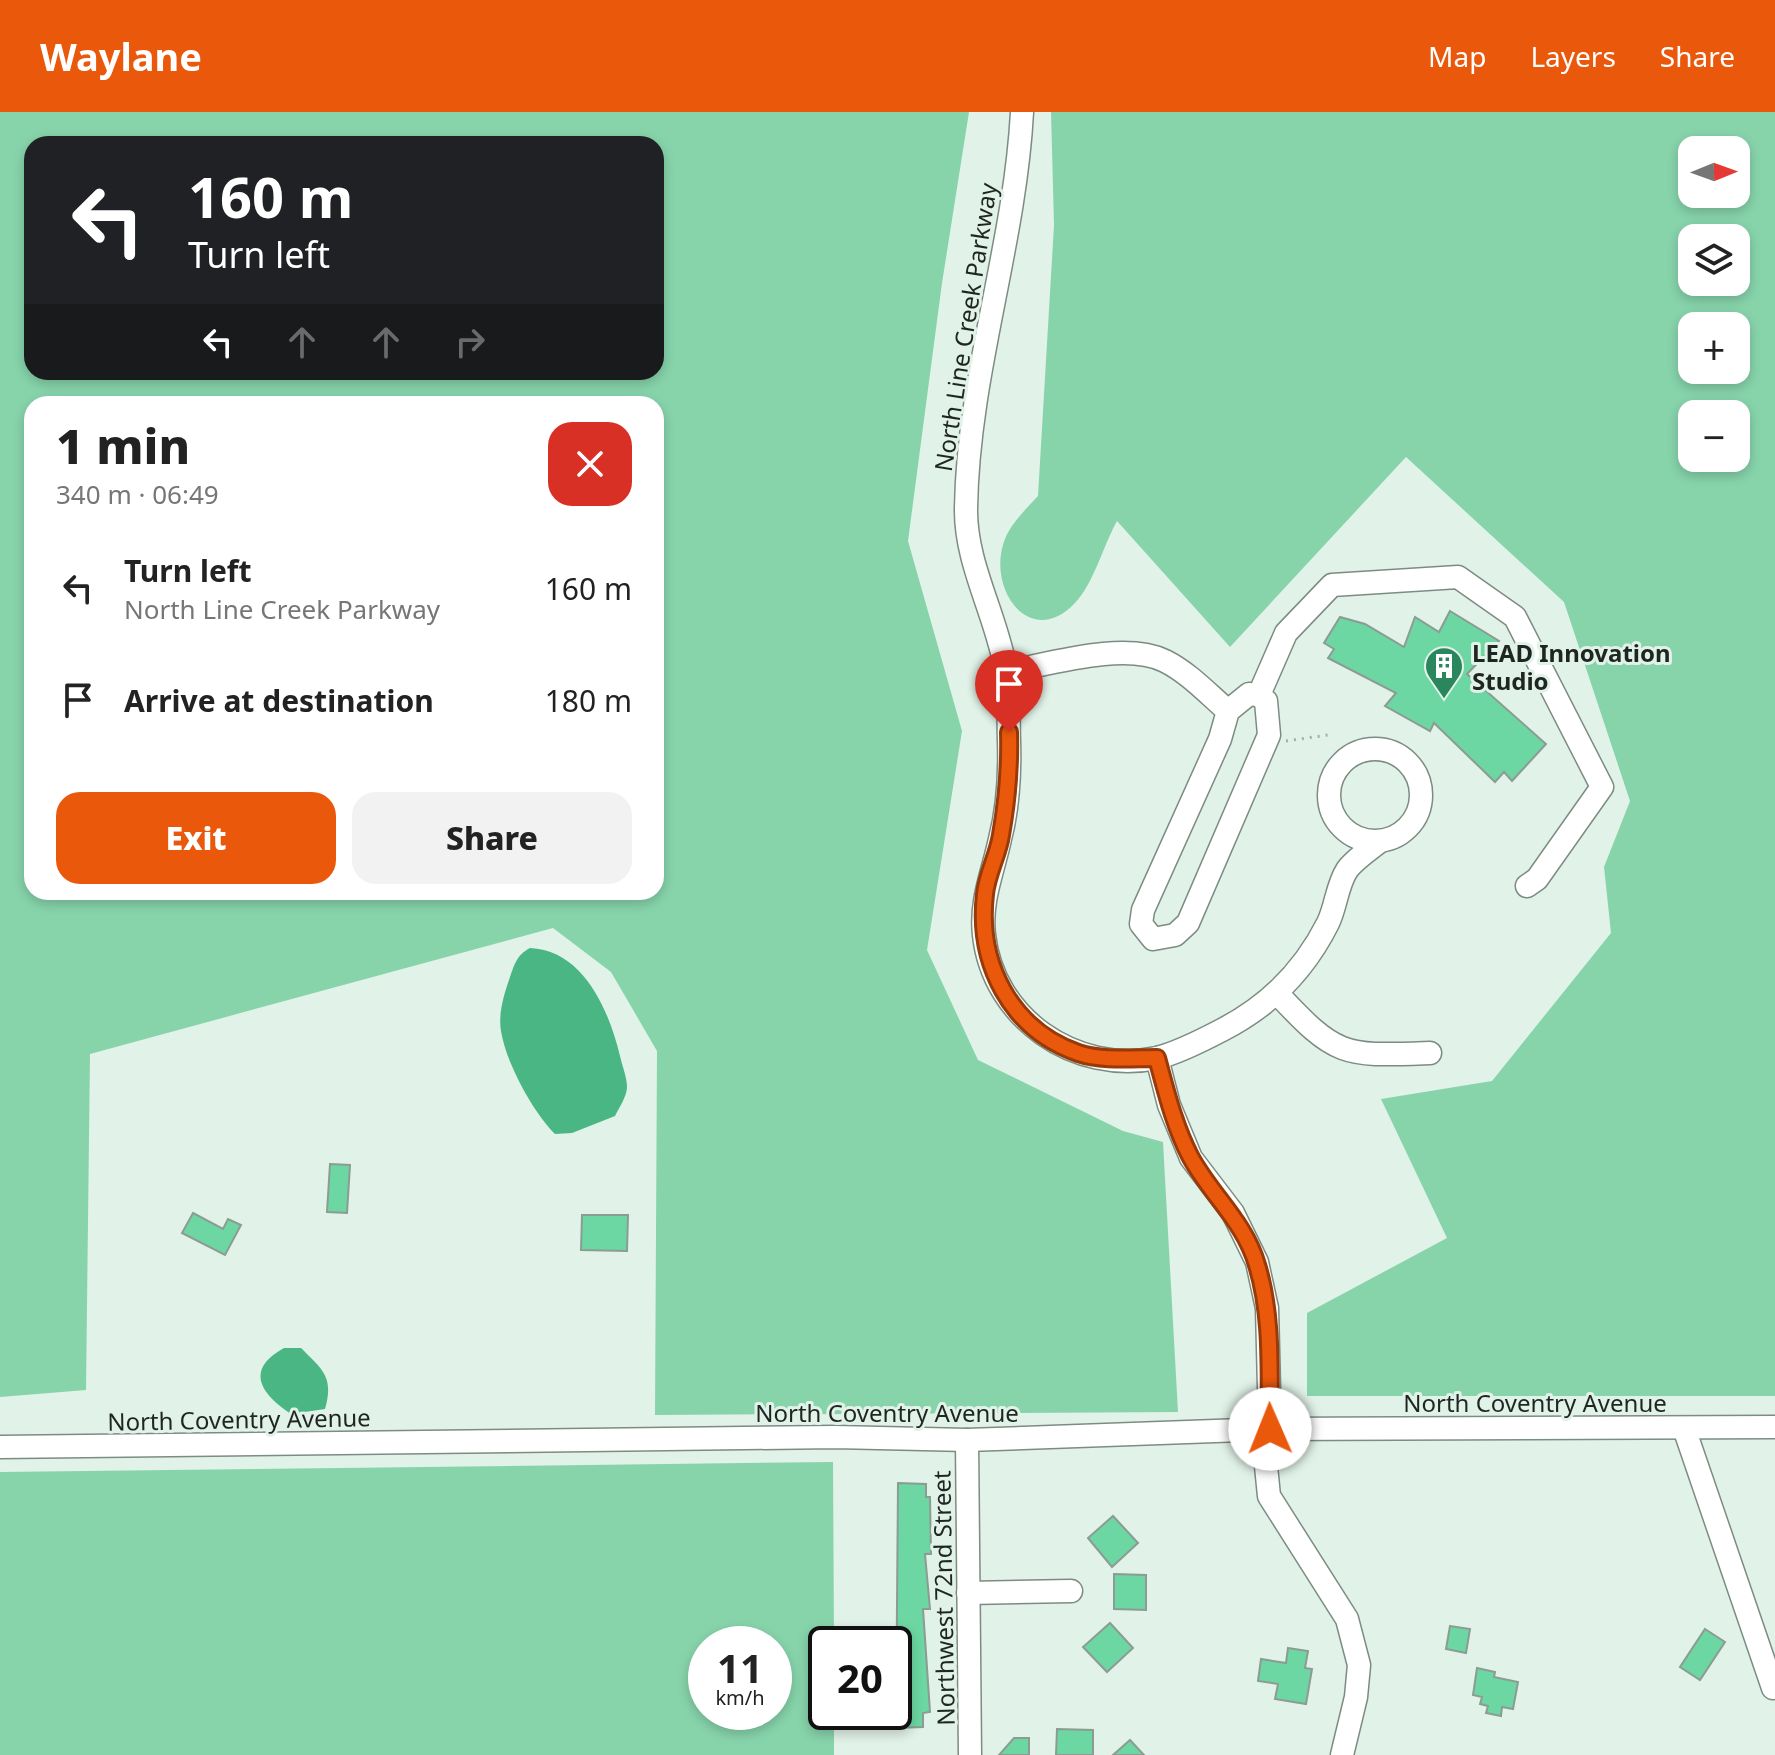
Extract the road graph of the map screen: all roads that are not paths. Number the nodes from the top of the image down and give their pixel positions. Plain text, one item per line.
1 (1022, 112) edge
2 (1006, 672) junction
3 (1262, 688) dead end
4 (1228, 711) junction
5 (1338, 823) junction
6 (1379, 842) junction
7 (1347, 870) junction
8 (1527, 886) dead end
9 (1277, 993) junction
10 (1430, 1053) dead end
11 (1157, 1058) junction
12 (1775, 1427) edge
13 (1684, 1428) junction
14 (1270, 1429) junction
15 (967, 1440) junction
16 (0, 1447) edge
17 (1071, 1591) dead end
18 (968, 1593) junction
19 (1773, 1688) edge
20 (970, 1755) edge
21 (1342, 1755) edge

1 - 2 street, North Line Creek Parkway
2 - 4 street
2 - 11 street, North Line Creek Parkway
3 - 8 street
4 - 4 street
5 - 6 street
5 - 6 street
5 - 7 street
6 - 7 street
7 - 9 street, North Line Creek Parkway
9 - 10 street
9 - 11 street, North Line Creek Parkway
11 - 14 street
12 - 13 street, North Coventry Avenue
13 - 14 street, North Coventry Avenue
13 - 19 street
14 - 15 street, North Coventry Avenue
14 - 21 street
15 - 16 street, North Coventry Avenue
15 - 18 street, Northwest 72nd Street
17 - 18 street
18 - 20 street, Northwest 72nd Street

